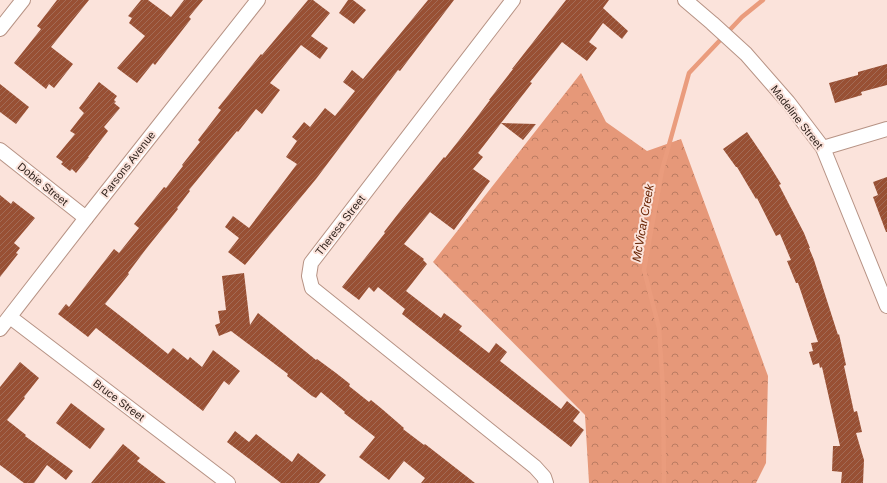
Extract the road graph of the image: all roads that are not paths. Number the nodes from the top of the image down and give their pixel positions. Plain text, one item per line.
1 (23, 0) edge
2 (258, 0) edge
3 (514, 0) edge
4 (685, 0) edge
5 (0, 29) edge
6 (887, 129) edge
7 (823, 148) junction
8 (0, 150) edge
9 (86, 218) junction
10 (887, 306) edge
11 (10, 317) junction
12 (0, 329) edge
13 (228, 483) edge
14 (546, 483) edge

1 - 5 street
2 - 9 street, Parsons Avenue
3 - 14 street, Theresa Street
4 - 7 street, Madeline Street
6 - 7 street
7 - 10 street, Madeline Street
8 - 9 street, Dobie Street
9 - 11 street, Parsons Avenue
11 - 12 street, Parsons Avenue
11 - 13 street, Bruce Street

